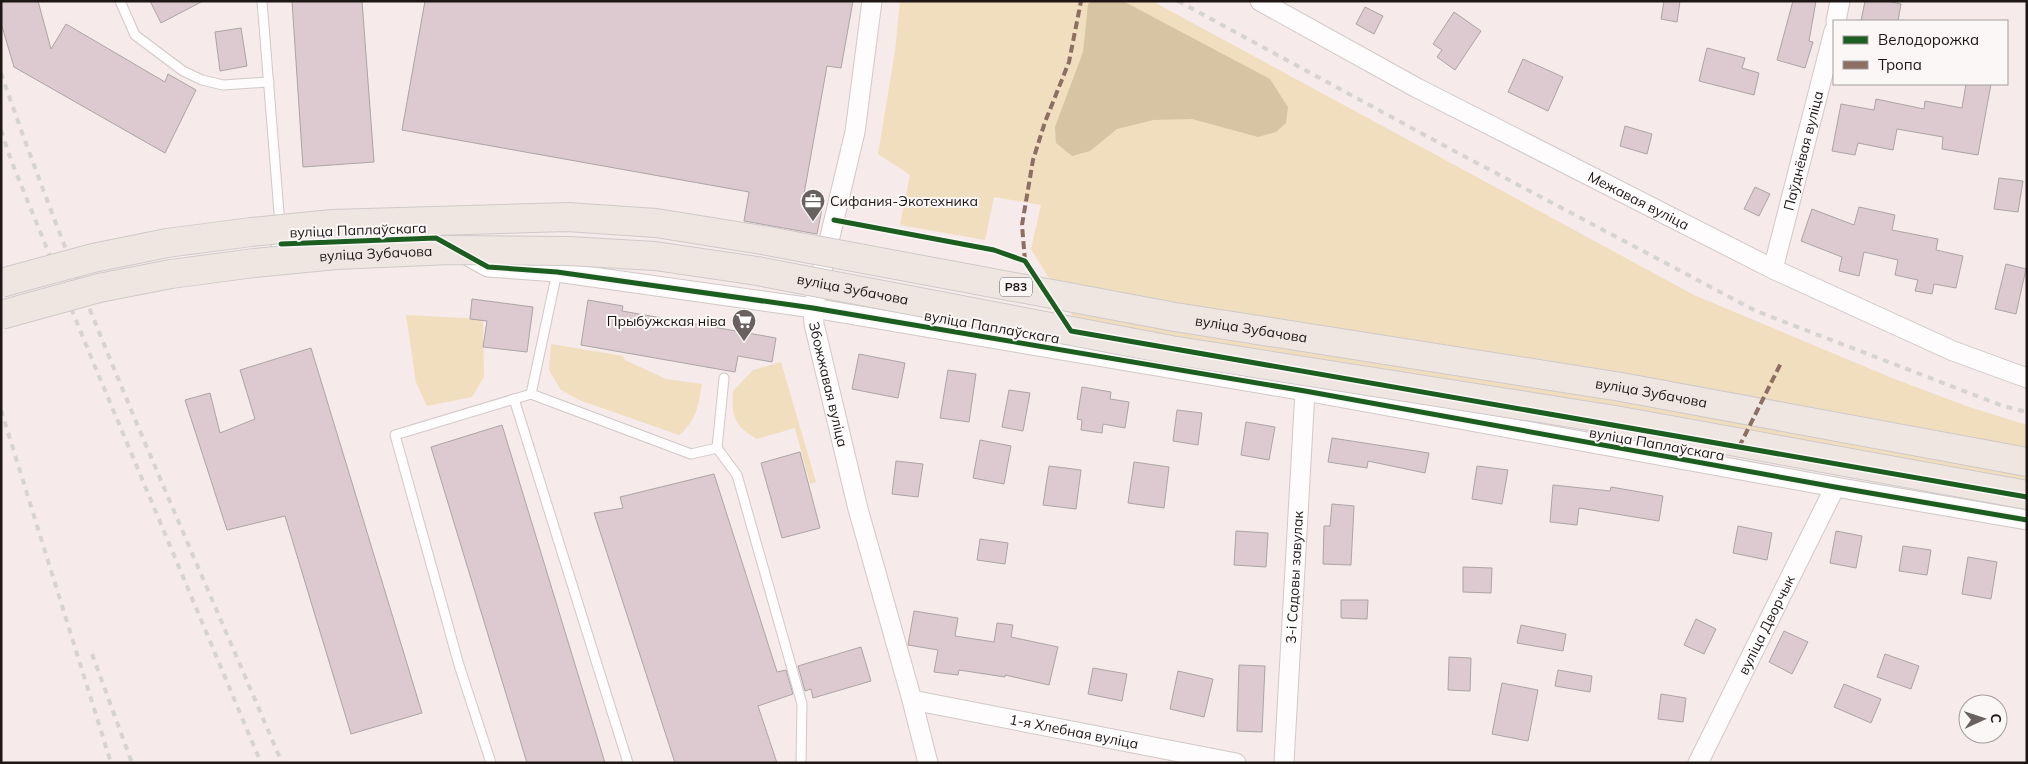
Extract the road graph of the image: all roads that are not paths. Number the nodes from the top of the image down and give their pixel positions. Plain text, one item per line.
1 (120, 1) edge
2 (262, 1) edge
3 (872, 1) edge
4 (1260, 1) edge
5 (1840, 1) edge
6 (1836, 20) edge
7 (1833, 34) edge
8 (269, 82) junction
9 (281, 244) joint
10 (1772, 269) junction
11 (557, 272) junction
12 (1, 283) edge
13 (813, 308) junction
14 (1, 314) edge
15 (724, 378) dead end
16 (2027, 378) edge
17 (1305, 391) junction
18 (531, 394) junction
19 (514, 399) junction
20 (717, 448) junction
21 (2027, 462) edge
22 (1835, 487) junction
23 (2027, 495) edge
24 (2027, 520) edge
25 (912, 700) junction
26 (491, 763) edge
27 (628, 763) edge
28 (801, 763) edge
29 (928, 763) edge
30 (1236, 763) edge
31 (1284, 763) edge
32 (1698, 763) edge

1 - 8 lane
2 - 8 lane
3 - 13 street, Збожжавая вуліца
4 - 10 street, Межавая вуліца
5 - 6 street
7 - 10 street, Паўднёвая вуліца
8 - 9 lane
9 - 11 street, вуліца Паплаўскага
10 - 16 street, Межавая вуліца
11 - 13 street, вуліца Паплаўскага
11 - 18 lane
12 - 21 highway, вуліца Зубачова / Р83, bridge
13 - 17 street, вуліца Паплаўскага
13 - 25 street, Збожжавая вуліца
14 - 23 highway, вуліца Зубачова / Р83, bridge
15 - 20 lane
17 - 22 street, вуліца Паплаўскага
17 - 31 street, 3-і Садовы завулак
18 - 19 lane
18 - 20 lane
19 - 26 lane
19 - 27 lane
20 - 28 lane
22 - 24 street, вуліца Паплаўскага
22 - 32 street, вуліца Дворчык
25 - 29 street, Збожжавая вуліца
25 - 30 street, 1-я Хлебная вуліца

